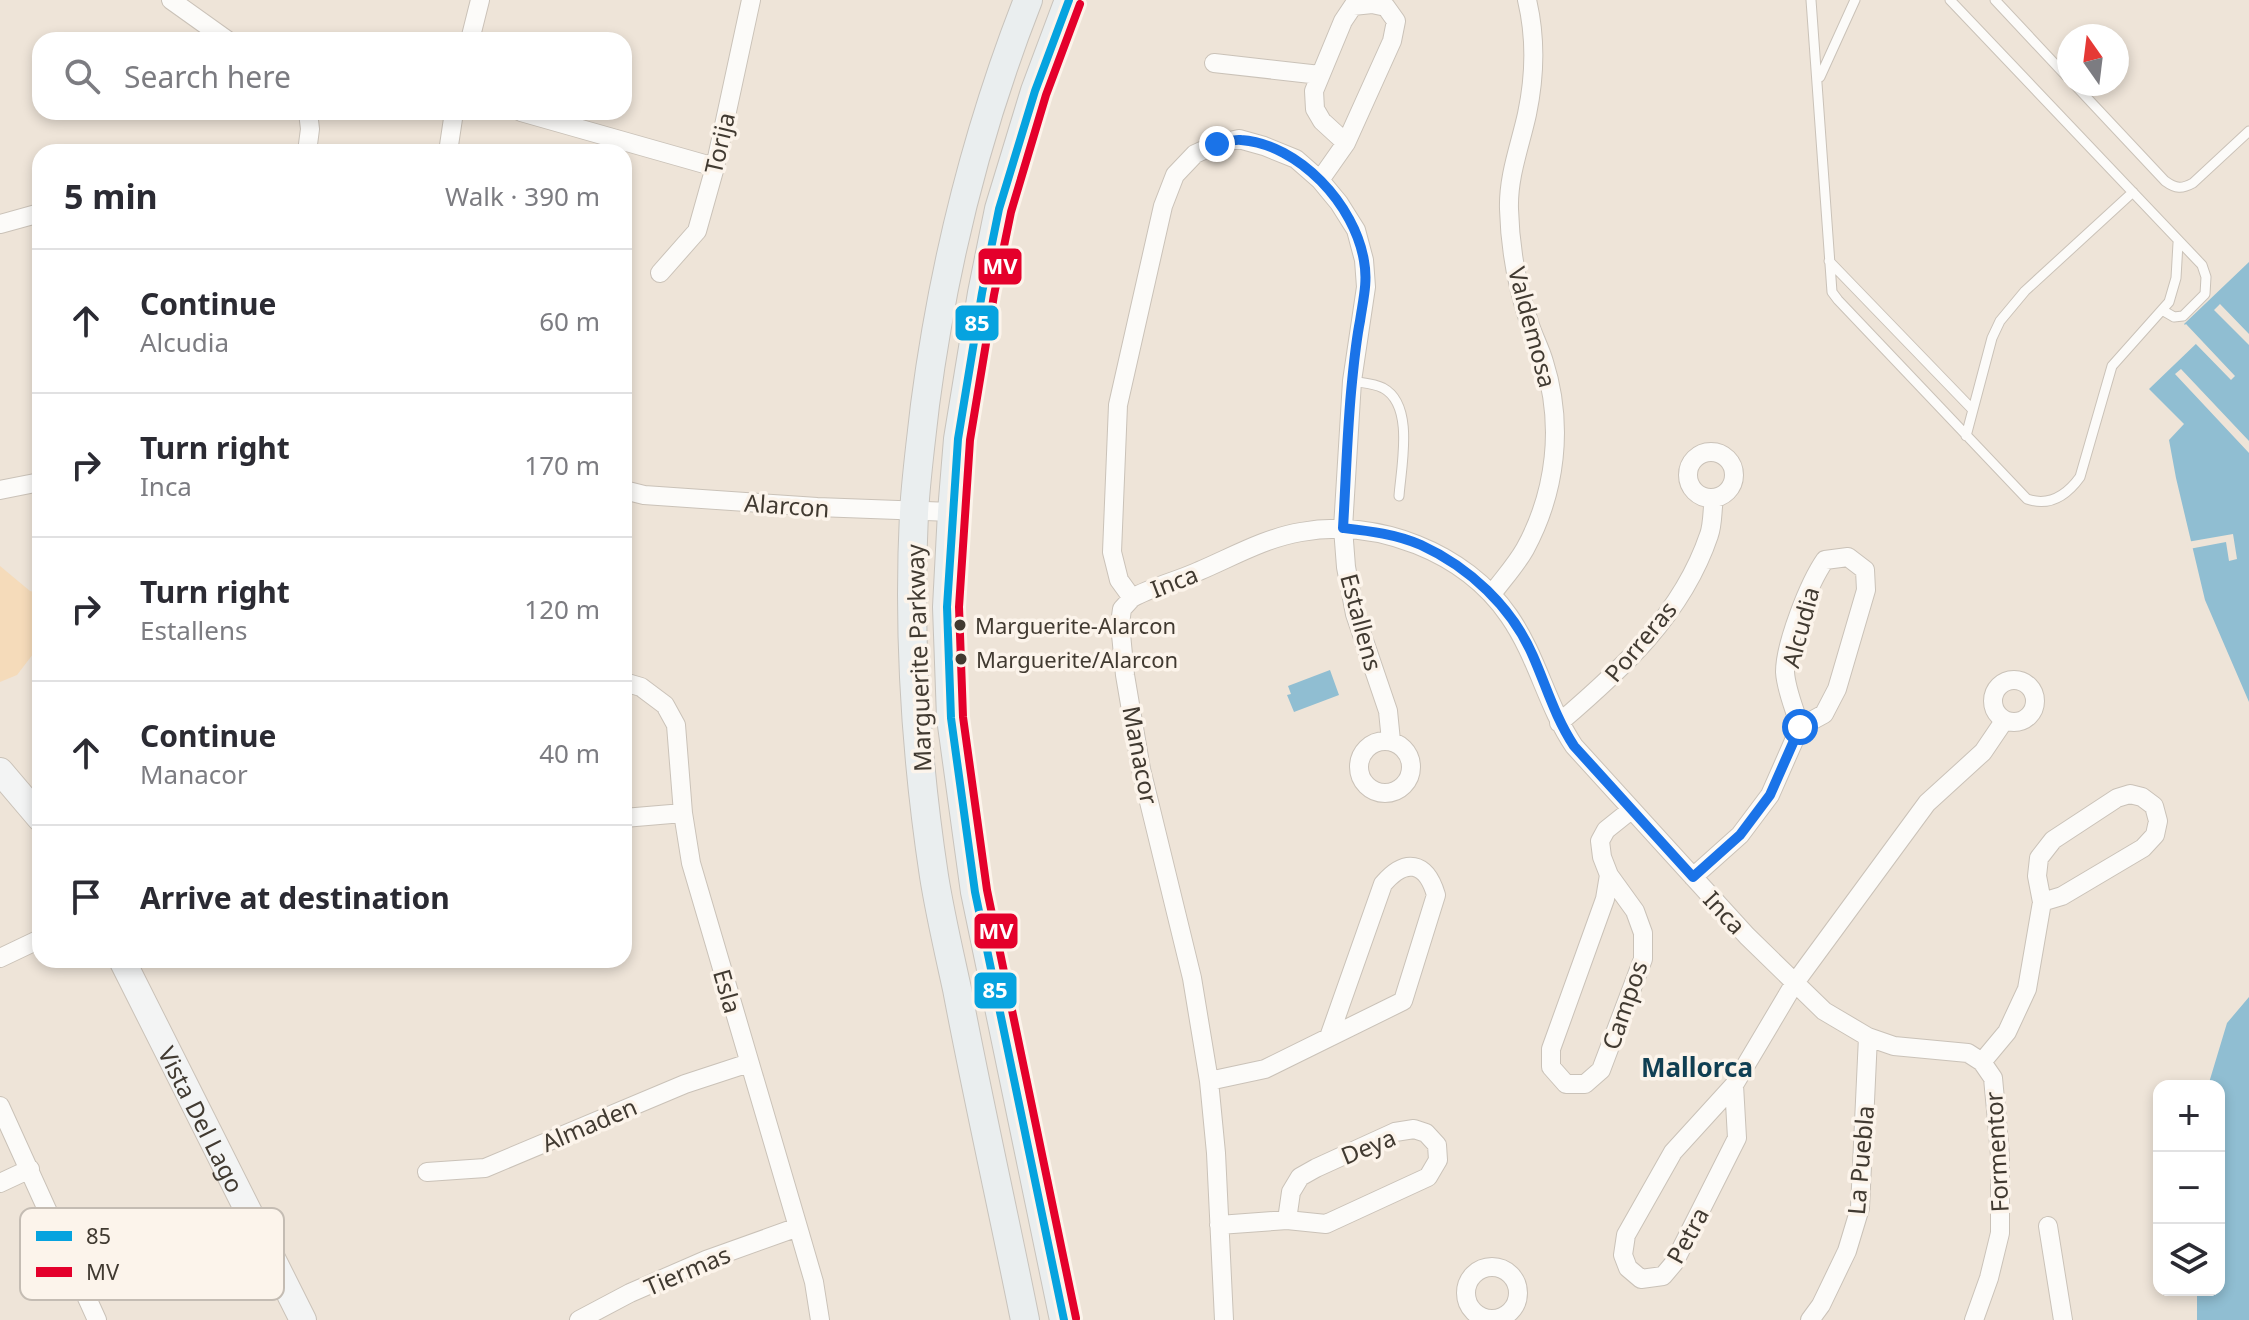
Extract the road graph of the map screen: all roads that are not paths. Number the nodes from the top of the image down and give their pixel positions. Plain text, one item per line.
1 (171, 0) edge
2 (480, 0) edge
3 (751, 0) edge
4 (1028, 0) edge
5 (1069, 0) edge
6 (1527, 0) edge
7 (1811, 0) edge
8 (1855, 0) edge
9 (1950, 0) edge
10 (1995, 0) edge
11 (216, 32) edge
12 (472, 32) edge
13 (1214, 63) dead end
14 (2057, 66) edge
15 (1320, 75) junction
16 (1818, 80) junction
17 (2085, 96) edge
18 (309, 120) edge
19 (453, 120) edge
20 (549, 120) edge
21 (2249, 131) edge
22 (1346, 143) junction
23 (308, 144) edge
24 (449, 144) edge
25 (715, 167) junction
26 (1320, 180) junction
27 (2133, 192) junction
28 (32, 215) edge
29 (0, 224) edge
30 (2178, 243) junction
31 (1829, 261) junction
32 (660, 273) dead end
33 (2162, 310) junction
34 (1352, 381) junction
35 (1972, 409) junction
36 (1966, 436) junction
37 (32, 484) edge
38 (0, 490) edge
39 (632, 492) edge
40 (1399, 496) dead end
41 (1714, 498) dead end
42 (914, 511) junction
43 (952, 512) junction
44 (1343, 528) junction
45 (1492, 594) junction
46 (1132, 598) junction
47 (632, 684) edge
48 (2004, 721) dead end
49 (1559, 723) junction
50 (1800, 727) junction
51 (1391, 741) dead end
52 (0, 771) edge
53 (32, 809) edge
54 (1631, 810) junction
55 (683, 813) junction
56 (632, 817) edge
57 (1609, 875) junction
58 (1693, 877) junction
59 (2042, 902) junction
60 (32, 943) edge
61 (0, 958) edge
62 (126, 968) edge
63 (1794, 984) junction
64 (1329, 1037) junction
65 (1868, 1037) junction
66 (1982, 1062) junction
67 (749, 1063) junction
68 (1209, 1081) junction
69 (1734, 1085) junction
70 (0, 1106) edge
71 (30, 1169) junction
72 (427, 1172) dead end
73 (0, 1183) edge
74 (47, 1208) edge
75 (247, 1208) edge
76 (1287, 1220) junction
77 (1219, 1225) junction
78 (2048, 1226) dead end
79 (798, 1227) junction
80 (284, 1282) edge
81 (88, 1300) edge
82 (97, 1320) edge
83 (303, 1320) edge
84 (579, 1320) edge
85 (820, 1320) edge
86 (1025, 1320) edge
87 (1064, 1320) edge
88 (1224, 1320) edge
89 (1810, 1320) edge
90 (1974, 1320) edge
91 (2063, 1320) edge

1 - 11 street
2 - 12 street
3 - 25 street, Torija
4 - 42 main road, Marguerite Parkway
5 - 43 main road, Marguerite Parkway
6 - 45 street, Valdemosa
7 - 16 lane
8 - 16 lane
9 - 27 lane
10 - 14 lane
13 - 15 street
15 - 22 street
15 - 22 street
16 - 31 lane
17 - 21 lane
18 - 23 street
19 - 24 street
20 - 25 street
22 - 26 street
25 - 32 street, Torija
26 - 34 street, Estallens
26 - 46 street
27 - 30 lane
27 - 35 lane
28 - 29 street
30 - 33 lane
30 - 33 lane
31 - 35 lane
31 - 36 lane
33 - 36 lane
34 - 40 lane
34 - 44 street, Estallens
35 - 36 lane
37 - 38 street
39 - 42 street, Alarcon
41 - 49 street, Porreras
42 - 43 street, Alarcon
42 - 86 main road, Marguerite Parkway
43 - 87 main road, Marguerite Parkway
44 - 45 street, Inca
44 - 46 street, Inca
44 - 51 street, Estallens
45 - 49 street, Inca
46 - 68 street, Manacor
47 - 55 street, Esla
48 - 63 street, Petra
49 - 54 street, Inca
50 - 50 street, Alcudia
50 - 58 street, Alcudia
52 - 53 street
54 - 57 street, Campos
54 - 58 street, Inca
55 - 56 street
55 - 67 street, Esla
57 - 57 street, Campos
58 - 63 street, Inca
59 - 59 street, Formentor
59 - 66 street, Formentor
60 - 61 street
62 - 75 street, Vista Del Lago
63 - 65 street, Inca
63 - 69 street, Petra
64 - 64 street
64 - 68 street
65 - 66 street, Inca
65 - 89 street, La Puebla
66 - 90 street, Formentor
67 - 72 street, Almaden
67 - 79 street, Esla
68 - 77 street, Manacor
69 - 69 street, Petra
70 - 71 street
71 - 73 street
71 - 74 street
76 - 76 street, Deya
76 - 77 street, Deya
77 - 88 street, Manacor
78 - 91 street
79 - 84 street, Tiermas
79 - 85 street, Esla
80 - 83 street, Vista Del Lago
81 - 82 street

